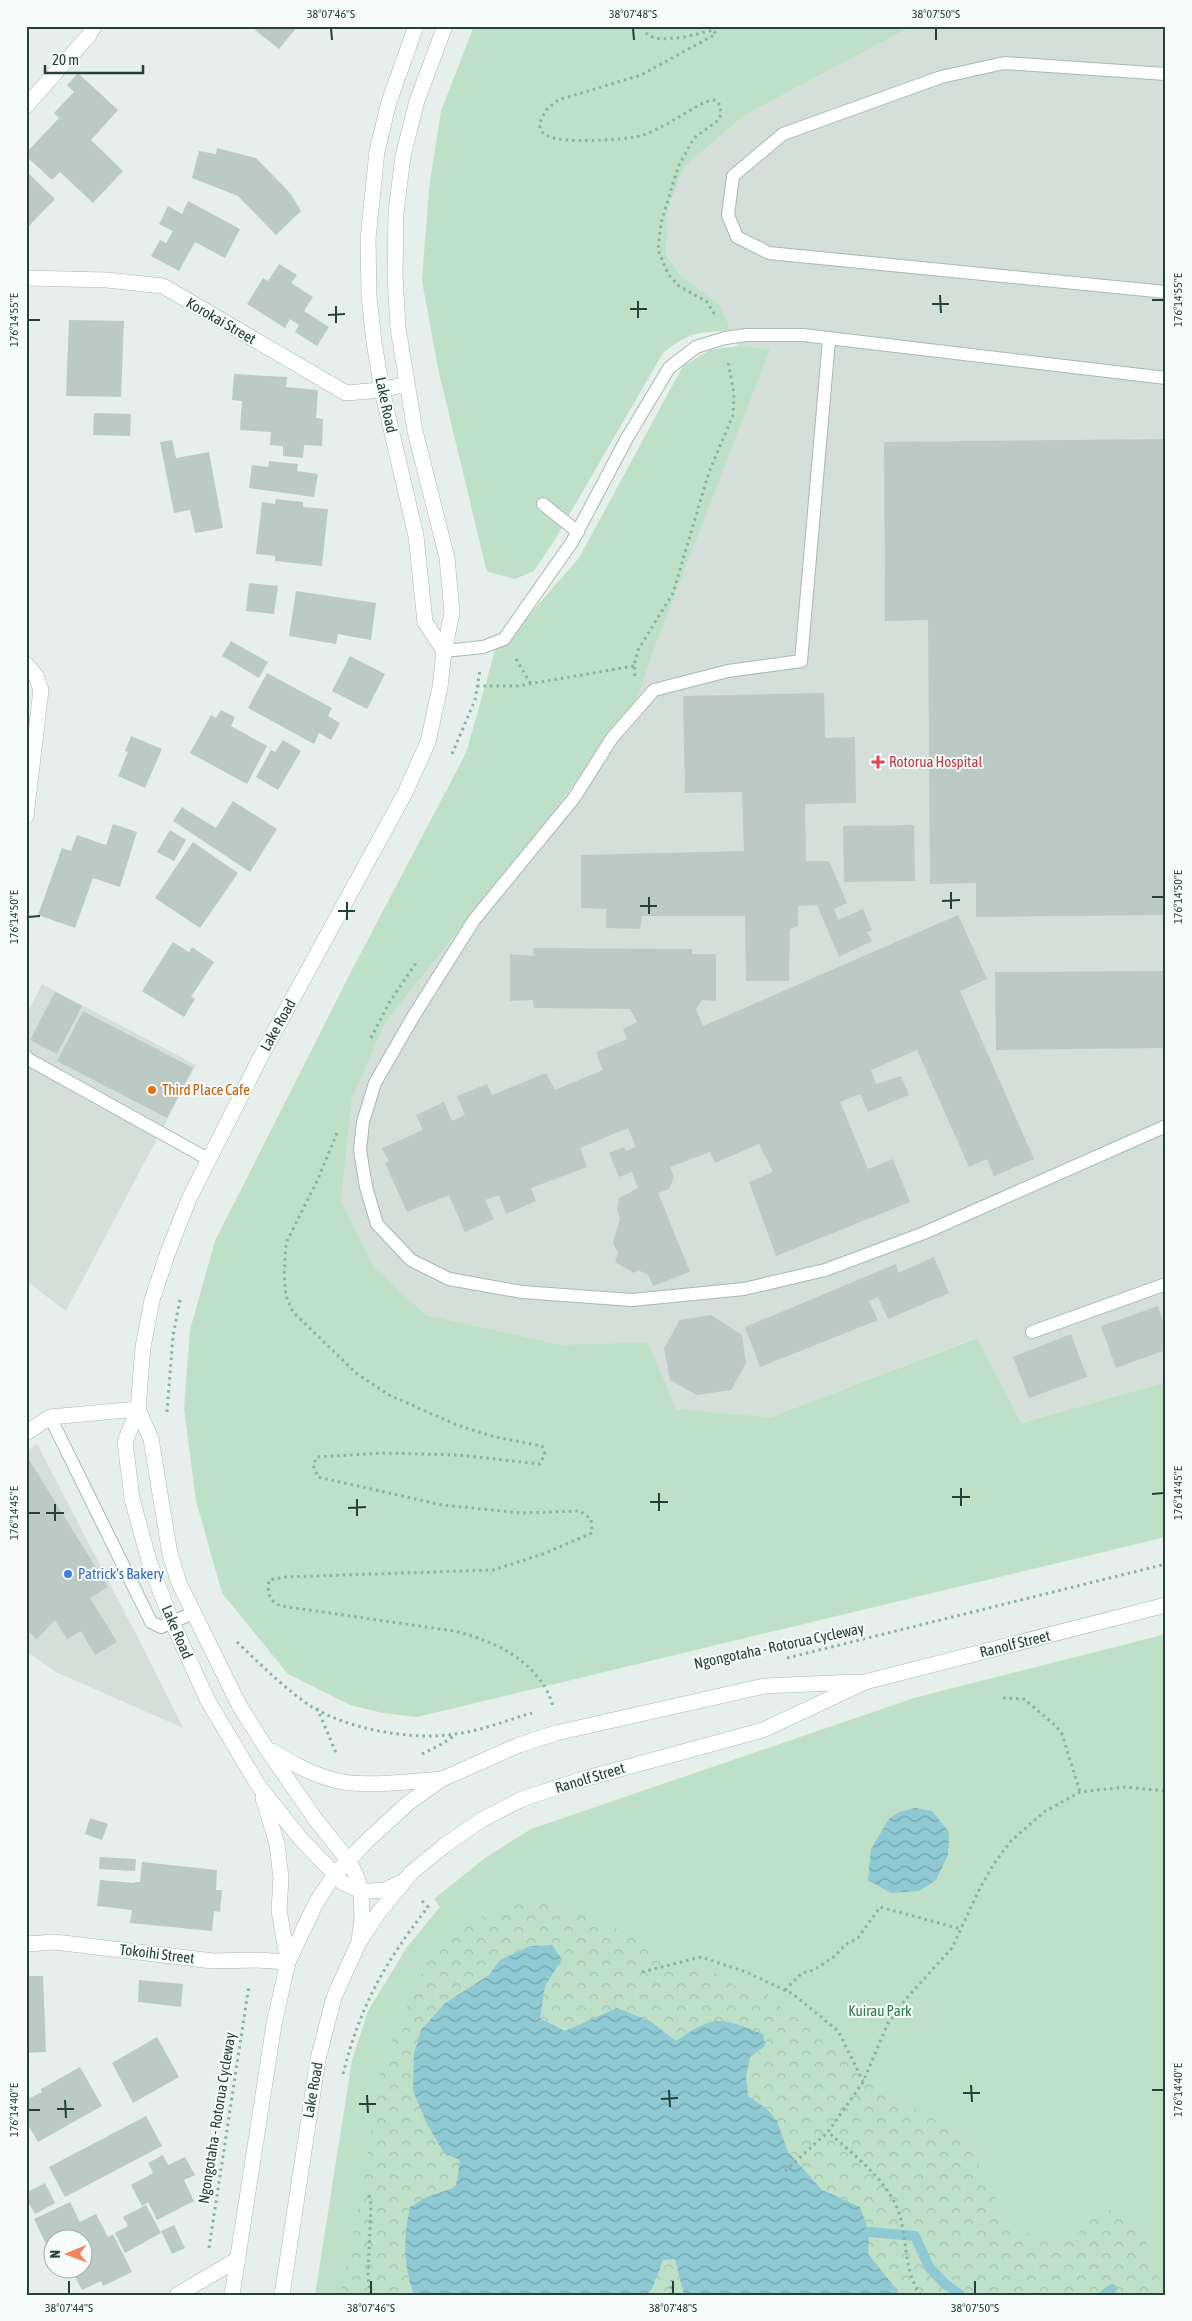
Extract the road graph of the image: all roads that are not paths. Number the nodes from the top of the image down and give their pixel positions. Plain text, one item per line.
1 (94, 26) edge
2 (416, 26) edge
3 (444, 26) edge
4 (1166, 74) edge
5 (26, 106) edge
6 (377, 151) junction
7 (404, 156) junction
8 (26, 278) edge
9 (1166, 292) edge
10 (829, 340) junction
11 (1166, 378) edge
12 (406, 384) junction
13 (382, 390) junction
14 (543, 504) dead end
15 (578, 532) junction
16 (444, 651) junction
17 (26, 664) edge
18 (27, 800) edge
19 (26, 816) edge
20 (26, 1056) edge
21 (1166, 1126) edge
22 (208, 1159) junction
23 (1166, 1284) edge
24 (1032, 1332) dead end
25 (138, 1409) junction
26 (50, 1417) junction
27 (26, 1433) edge
28 (1166, 1605) edge
29 (193, 1613) junction
30 (172, 1622) junction
31 (865, 1682) junction
32 (266, 1748) junction
33 (442, 1779) junction
34 (258, 1785) junction
35 (348, 1860) junction
36 (334, 1875) junction
37 (404, 1881) junction
38 (361, 1891) junction
39 (359, 1942) junction
40 (26, 1944) edge
41 (288, 1962) junction
42 (238, 2259) junction
43 (178, 2294) edge
44 (232, 2295) edge
45 (282, 2295) edge

1 - 5 street
2 - 6 street, Lake Road
3 - 7 street, Lake Road
4 - 9 lane
6 - 7 street
6 - 13 street, Lake Road
7 - 12 street, Lake Road
8 - 13 street, Korokai Street
10 - 11 lane
10 - 15 lane
10 - 21 lane
12 - 13 street, Korokai Street
12 - 16 street, Lake Road
13 - 16 street, Lake Road
14 - 15 lane
15 - 16 lane
16 - 22 street, Lake Road
17 - 18 street
18 - 19 street
20 - 22 lane
22 - 25 street, Lake Road
23 - 24 lane
25 - 26 street
25 - 29 street, Lake Road
25 - 30 street, Lake Road
26 - 27 street
26 - 30 lane
28 - 31 street, Ranolf Street
29 - 30 lane
29 - 32 street, Lake Road
30 - 34 street, Lake Road
31 - 33 street, Ranolf Street
31 - 37 street, Ranolf Street
32 - 33 street, Lake Road
32 - 35 street, Lake Road
33 - 35 street, Ranolf Street
34 - 36 street, Lake Road
34 - 41 street, Lake Road
35 - 36 street, Lake Road
35 - 38 street, Lake Road
36 - 38 street, Lake Road
36 - 41 street, Lake Road
37 - 38 street
37 - 39 street, Ranolf Street
38 - 39 street, Lake Road
39 - 45 street, Lake Road
40 - 41 street, Tokoihi Street
41 - 42 street, Lake Road
42 - 43 street
42 - 44 street, Lake Road

